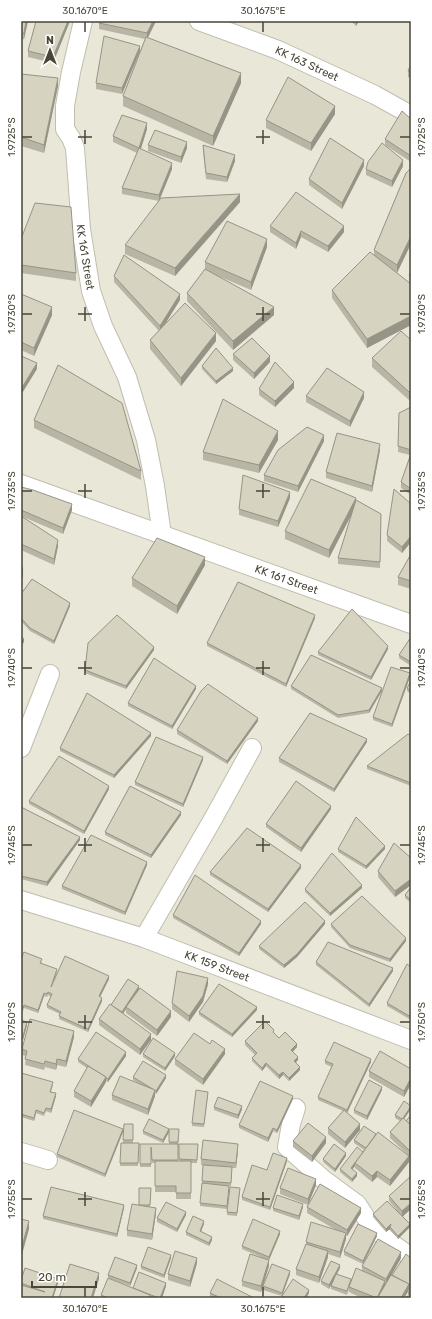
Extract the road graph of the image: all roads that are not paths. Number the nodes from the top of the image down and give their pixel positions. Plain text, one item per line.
1 (83, 21) edge
2 (199, 21) edge
3 (411, 115) edge
4 (21, 484) edge
5 (162, 534) junction
6 (411, 624) edge
7 (50, 674) dead end
8 (21, 748) edge
9 (252, 748) dead end
10 (21, 900) edge
11 (144, 938) junction
12 (411, 1040) edge
13 (296, 1108) dead end
14 (21, 1152) edge
15 (48, 1160) dead end
16 (411, 1257) edge

1 - 5 street, KK 161 Street
2 - 3 street, KK 163 Street
4 - 5 street, KK 161 Street
5 - 6 street, KK 161 Street
7 - 8 street
9 - 11 street
10 - 11 street, KK 159 Street
11 - 12 street, KK 159 Street
13 - 16 street
14 - 15 street

